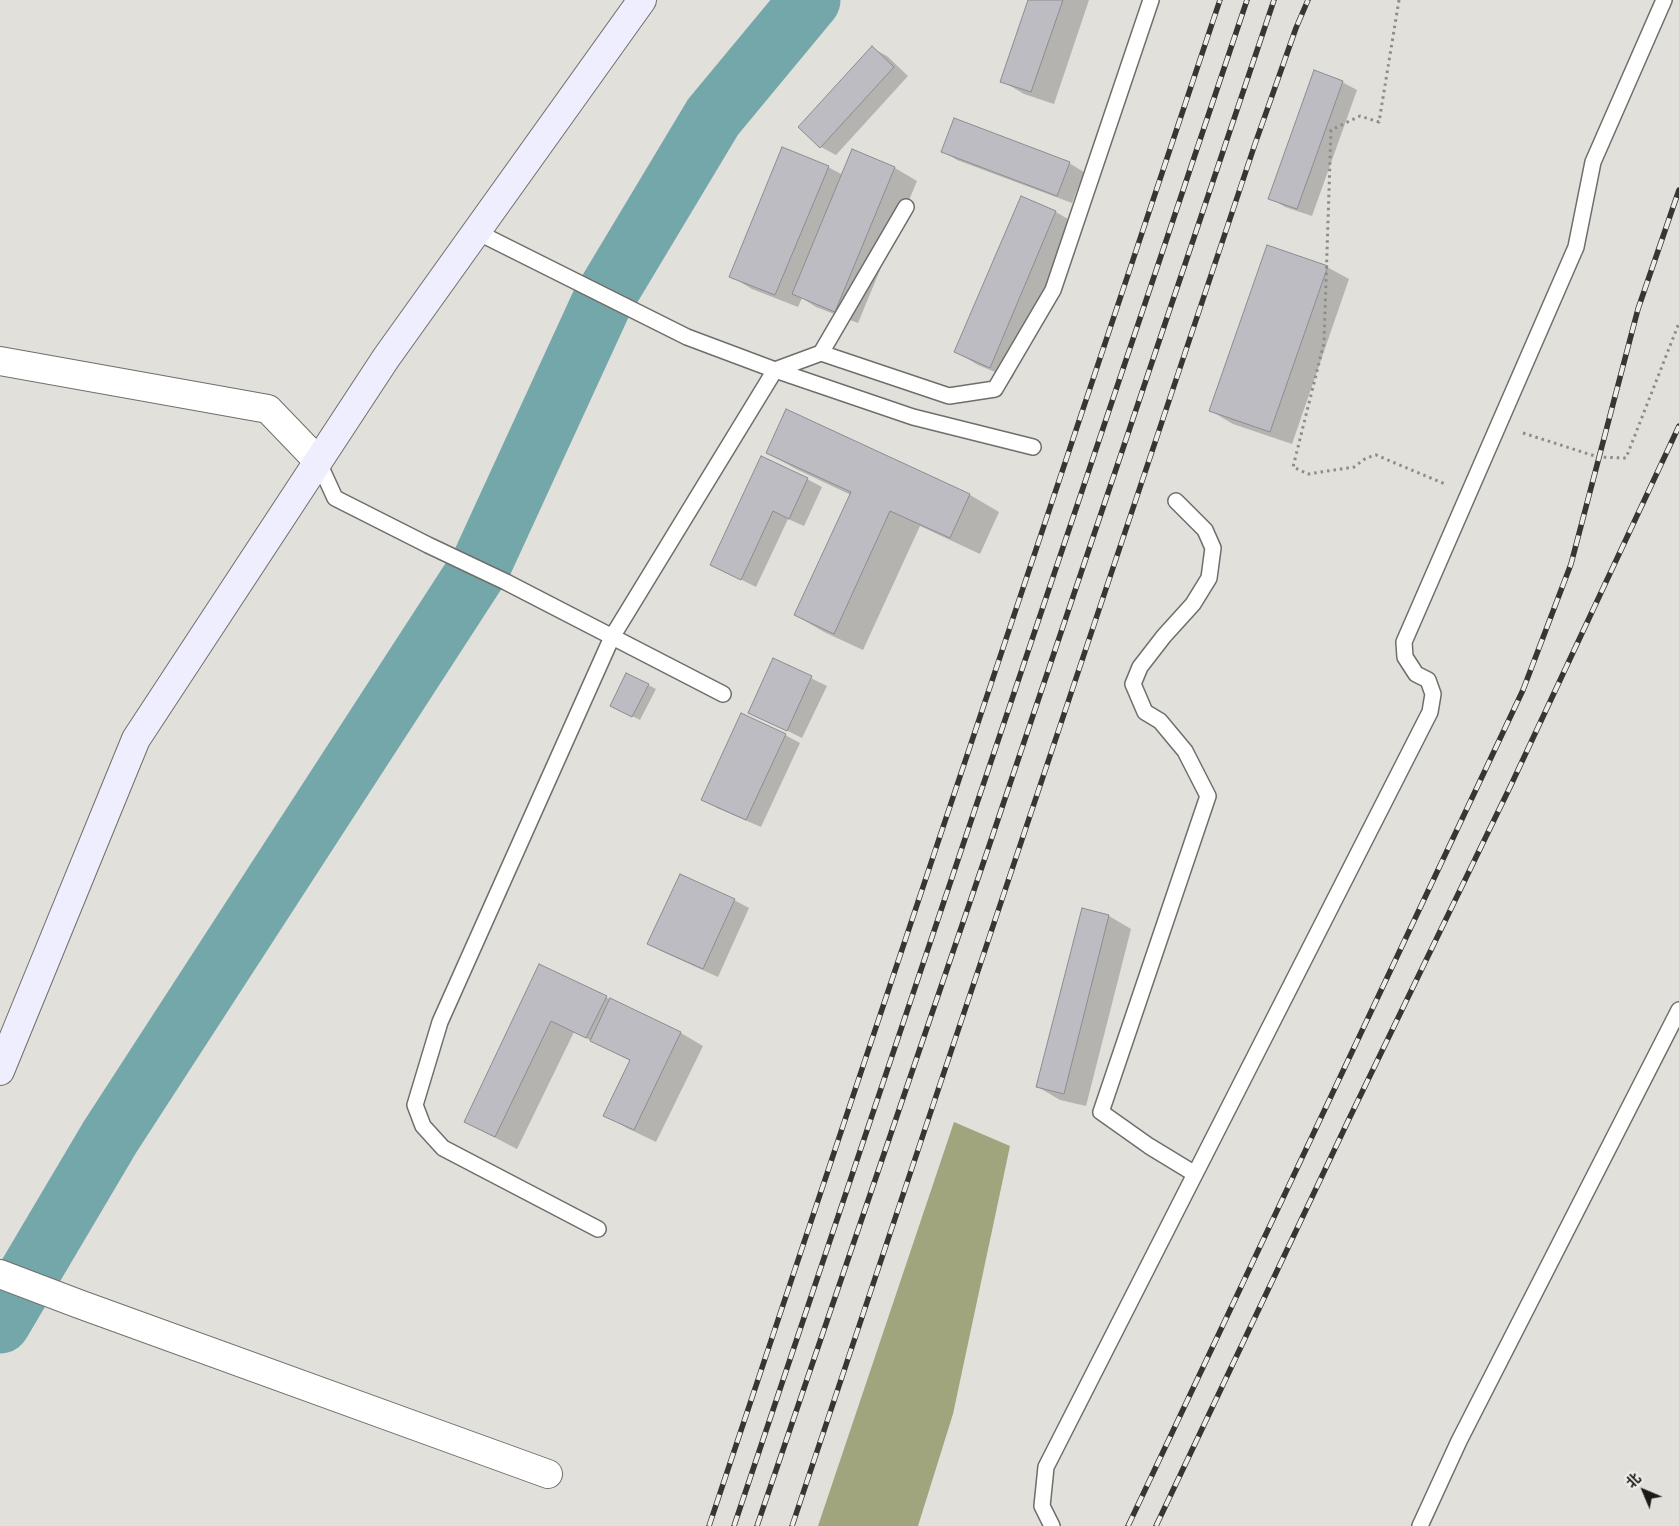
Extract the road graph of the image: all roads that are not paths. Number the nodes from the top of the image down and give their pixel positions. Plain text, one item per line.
1 (642, 0) edge
2 (1151, 0) edge
3 (1664, 0) edge
4 (906, 207) dead end
5 (477, 232) junction
6 (821, 353) junction
7 (0, 360) edge
8 (775, 370) junction
9 (1033, 447) dead end
10 (318, 461) junction
11 (1176, 501) dead end
12 (612, 637) junction
13 (723, 694) dead end
14 (1679, 1010) edge
15 (0, 1071) edge
16 (1195, 1174) junction
17 (598, 1229) dead end
18 (0, 1274) edge
19 (548, 1474) dead end
20 (1052, 1526) edge
21 (1420, 1526) edge

1 - 5 street
2 - 6 lane
3 - 16 lane
4 - 6 lane
5 - 8 lane
5 - 10 street
6 - 8 lane
7 - 10 street
8 - 9 lane
8 - 12 lane
10 - 12 lane
10 - 15 street
11 - 16 lane
12 - 13 lane
12 - 17 lane
14 - 21 lane
16 - 20 lane
18 - 19 street

